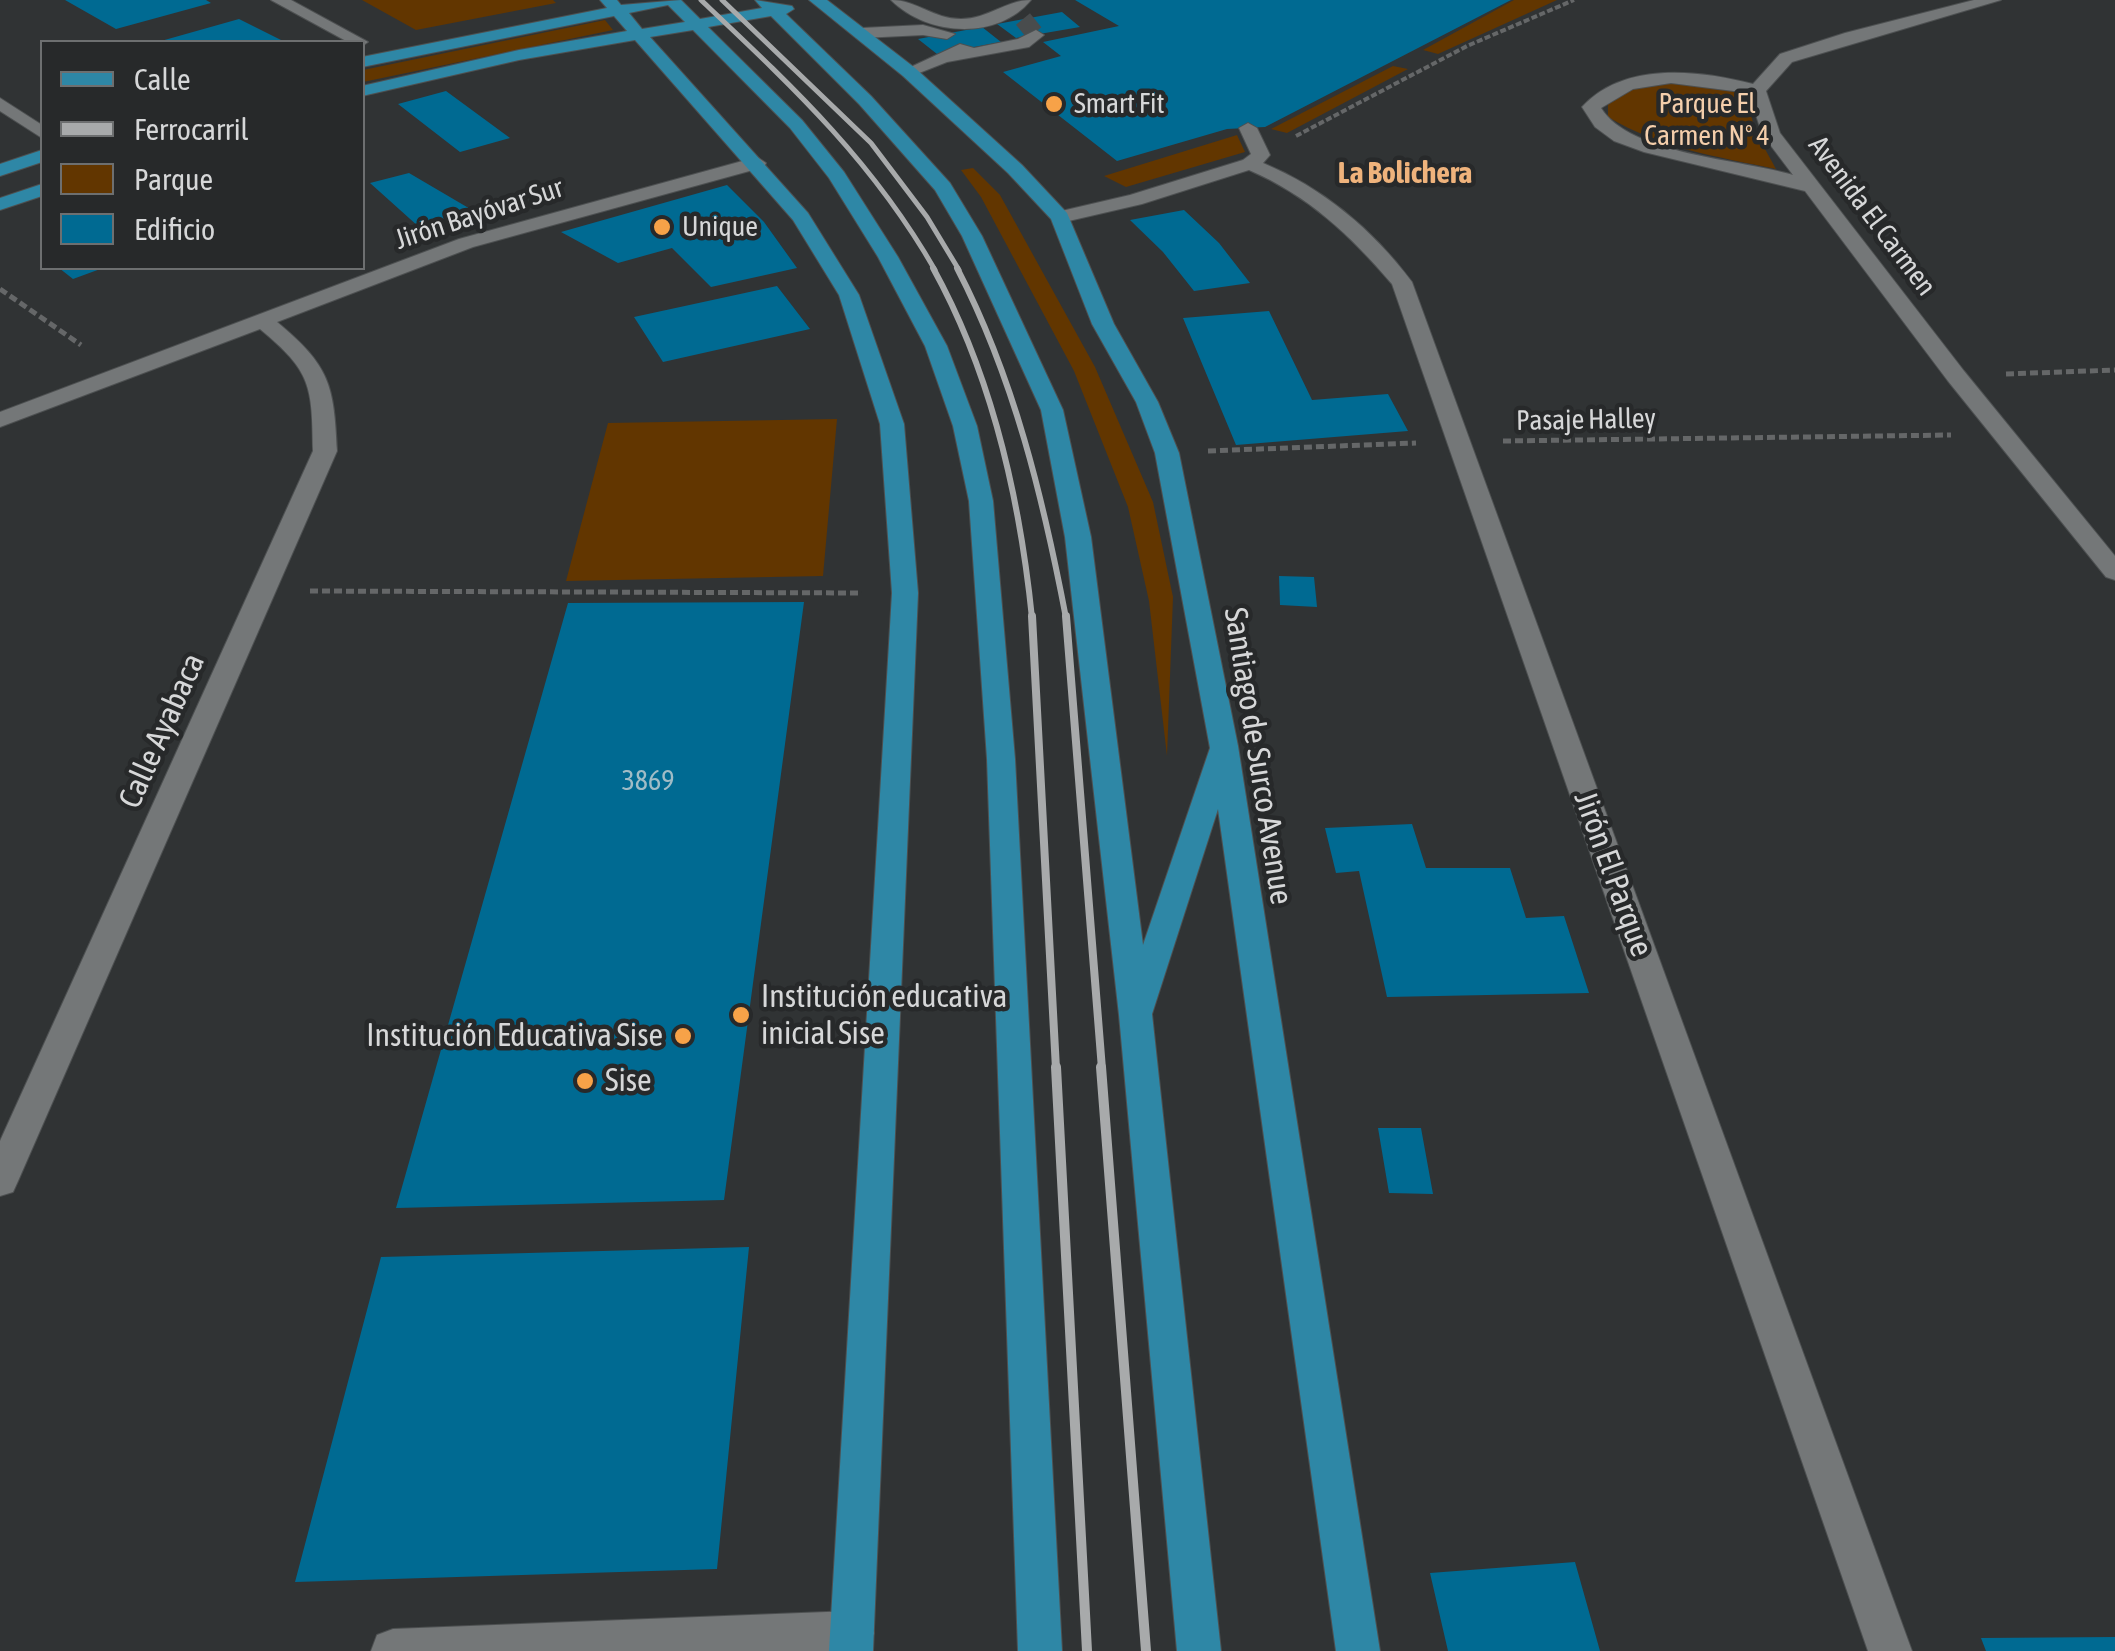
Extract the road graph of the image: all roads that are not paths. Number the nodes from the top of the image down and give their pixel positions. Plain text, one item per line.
1 (280, 0) edge
2 (672, 0) edge
3 (839, 0) edge
4 (899, 0) edge
5 (1993, 0) edge
6 (819, 2) edge
7 (613, 5) edge
8 (768, 6) edge
9 (1020, 10) edge
10 (696, 24) junction
11 (927, 25) junction
12 (640, 34) junction
13 (862, 34) junction
14 (947, 34) dead end
15 (1036, 35) dead end
16 (355, 40) edge
17 (365, 45) edge
18 (386, 56) junction
19 (365, 61) edge
20 (910, 72) junction
21 (365, 90) edge
22 (1757, 90) junction
23 (0, 102) edge
24 (1248, 128) dead end
25 (40, 132) edge
26 (40, 157) edge
27 (757, 163) junction
28 (1250, 164) junction
29 (0, 170) edge
30 (1812, 187) junction
31 (40, 191) edge
32 (0, 204) edge
33 (1060, 217) junction
34 (262, 320) junction
35 (0, 420) edge
36 (2115, 572) edge
37 (1224, 746) junction
38 (1136, 1015) junction
39 (0, 1181) edge
40 (852, 1642) edge
41 (393, 1651) edge
42 (1040, 1651) edge
43 (1199, 1651) edge
44 (1358, 1651) edge
45 (1890, 1651) edge

1 - 16 street
2 - 7 main road
2 - 10 main road
3 - 6 main road
4 - 11 street
5 - 22 street
6 - 8 main road
6 - 13 main road, Santiago de Surco Avenue
7 - 12 main road
7 - 18 main road
8 - 10 main road
8 - 38 main road
9 - 11 street
10 - 12 main road
10 - 42 main road
11 - 13 street
11 - 14 street
12 - 21 main road
12 - 27 main road
13 - 20 main road, Santiago de Surco Avenue
15 - 20 street
17 - 18 street
18 - 19 main road
20 - 33 main road, Santiago de Surco Avenue
22 - 30 street, Avenida El Carmen
22 - 30 street
23 - 25 street
24 - 28 street
26 - 29 main road
27 - 34 street, Jirón Bayóvar Sur
27 - 40 main road
28 - 33 street
28 - 45 street, Jirón El Parque
30 - 36 street, Avenida El Carmen
31 - 32 main road
33 - 37 main road, Santiago de Surco Avenue
34 - 35 street, Jirón Bayóvar Sur
34 - 39 street, Calle Ayabaca
37 - 38 main road
37 - 44 main road, Santiago de Surco Avenue
38 - 43 main road
40 - 41 street

